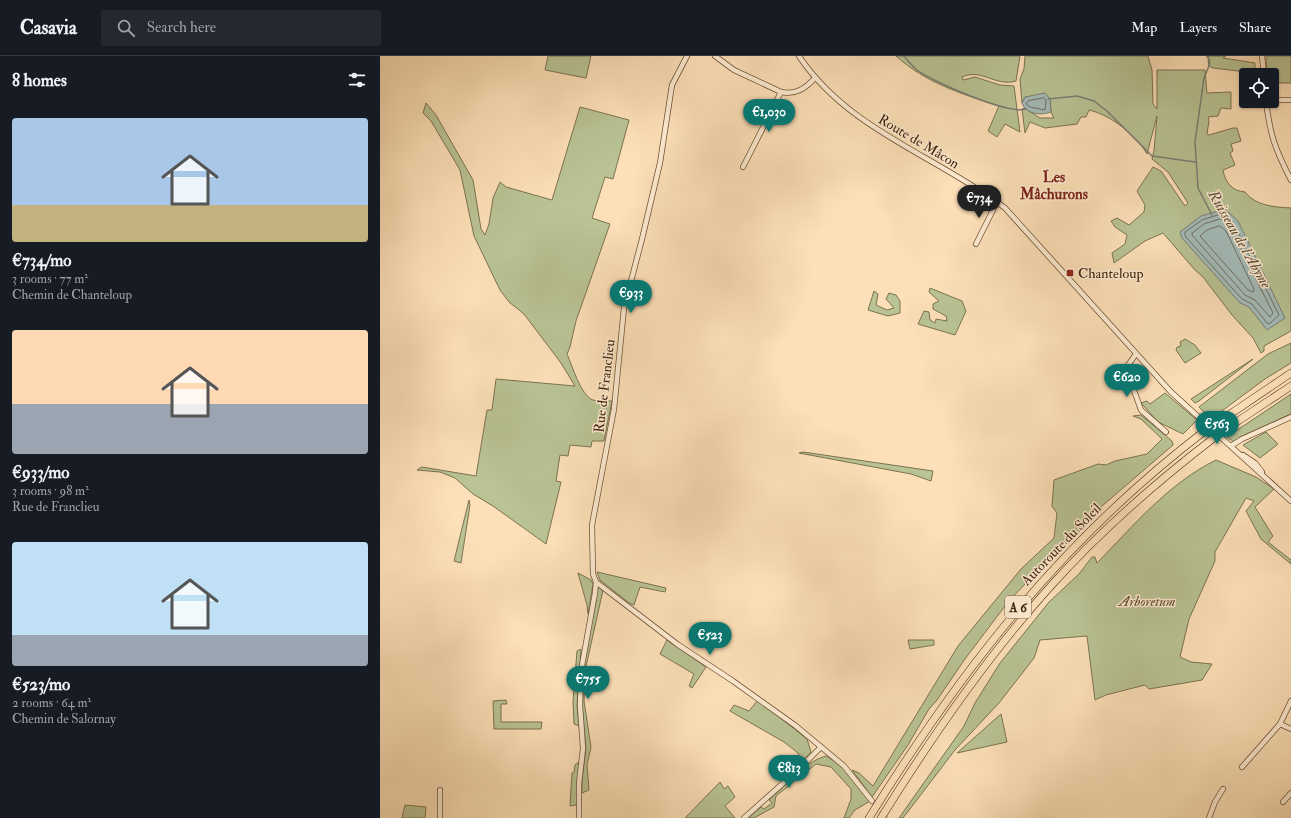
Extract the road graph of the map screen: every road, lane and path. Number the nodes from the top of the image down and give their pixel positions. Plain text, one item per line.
1 (688, 56) edge
2 (715, 56) edge
3 (799, 56) edge
4 (1262, 56) edge
5 (1263, 68) edge
6 (815, 78) junction
7 (780, 92) junction
8 (1279, 100) edge
9 (1291, 100) edge
10 (1267, 108) edge
11 (743, 167) dead end
12 (1291, 180) edge
13 (996, 202) junction
14 (976, 244) dead end
15 (1136, 354) junction
16 (1291, 374) edge
17 (1291, 386) edge
18 (1291, 417) edge
19 (1166, 432) dead end
20 (1212, 433) junction
21 (1232, 446) junction
22 (1291, 501) edge
23 (596, 582) junction
24 (1291, 701) edge
25 (1280, 724) junction
26 (1291, 729) edge
27 (820, 747) junction
28 (1242, 767) dead end
29 (1223, 789) dead end
30 (440, 790) dead end
31 (1291, 793) edge
32 (872, 800) tunnel mouth
33 (1283, 802) dead end
34 (440, 818) edge
35 (579, 818) edge
36 (744, 818) edge
37 (868, 818) edge
38 (881, 818) edge
39 (1209, 818) edge

1 - 23 street, Rue de Franclieu
2 - 7 street
3 - 6 street, Route de Mâcon
4 - 5 street
6 - 7 street
6 - 13 street, Route de Mâcon
7 - 11 street
8 - 9 street
10 - 12 street
13 - 14 street
13 - 15 street, Route de Mâcon
15 - 19 street
15 - 20 street, Route de Mâcon
16 - 20 highway, Autoroute du Soleil / A 6, bridge
17 - 20 highway, Autoroute du Soleil / A 6, bridge
18 - 21 street
20 - 21 street, Route de Mâcon
20 - 37 highway, Autoroute du Soleil / A 6
20 - 38 highway, Autoroute du Soleil / A 6
21 - 22 street, Route de Mâcon
23 - 27 street
23 - 35 street
24 - 25 street
25 - 26 street
25 - 28 street
27 - 32 street
27 - 36 street
29 - 39 street
30 - 34 street
31 - 33 street

